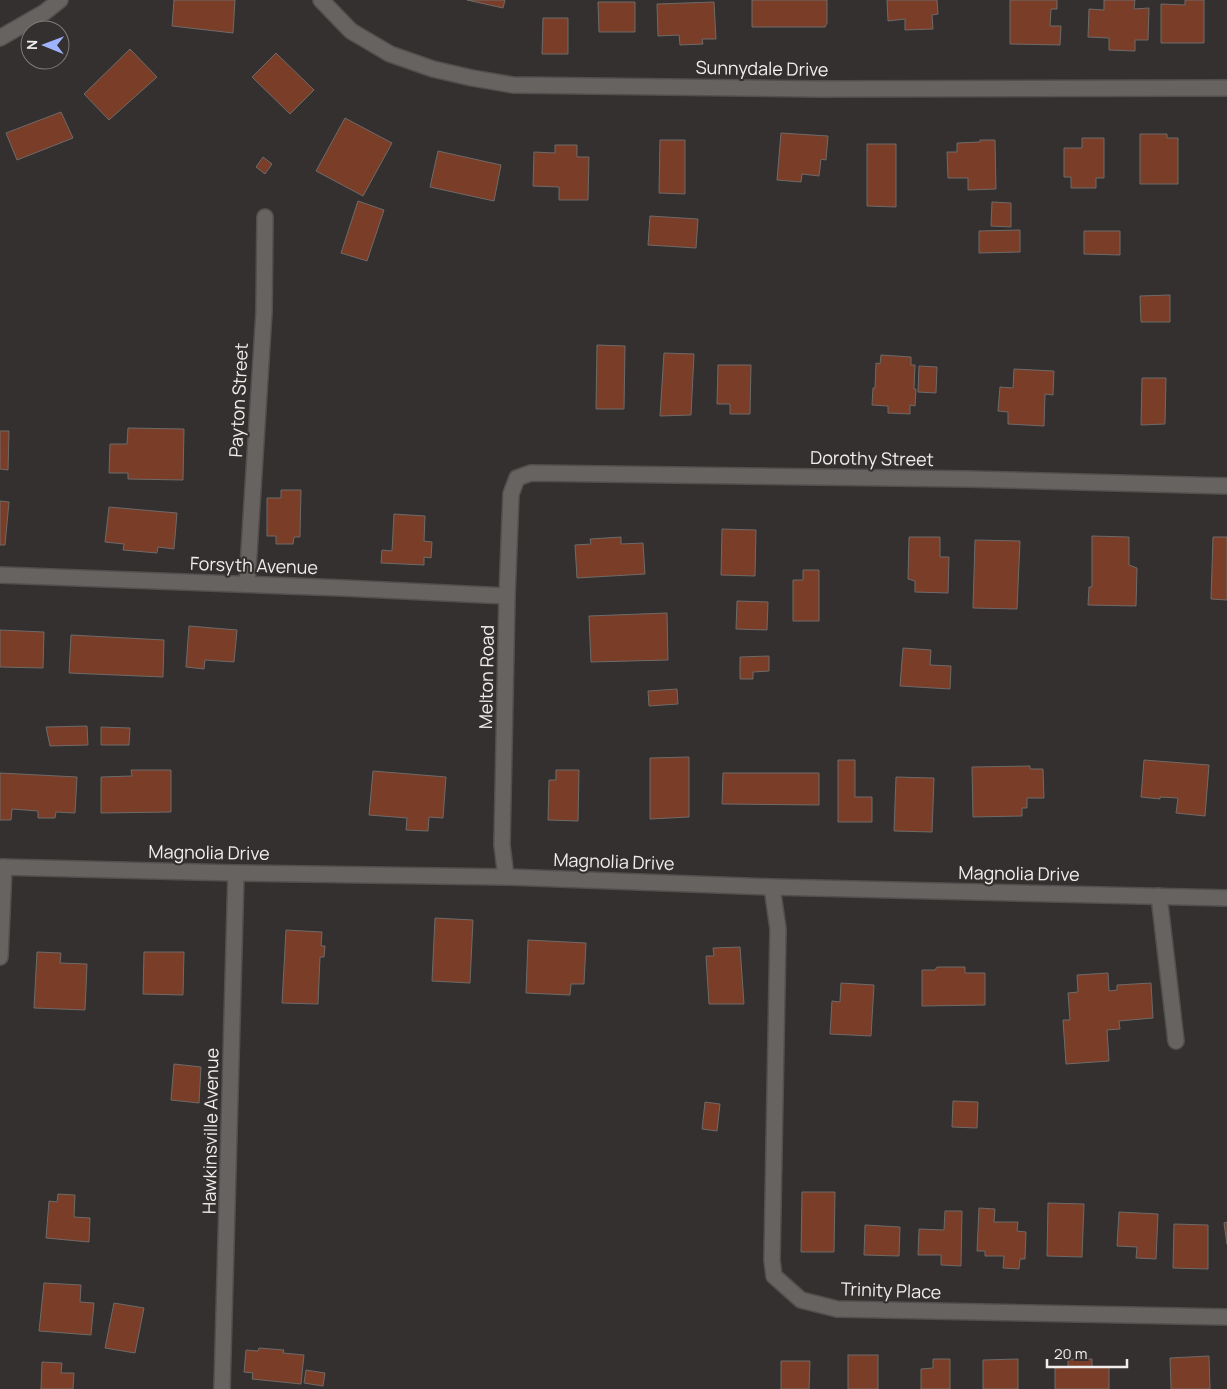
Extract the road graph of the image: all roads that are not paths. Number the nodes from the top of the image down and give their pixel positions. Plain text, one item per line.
1 (60, 0) edge
2 (321, 0) edge
3 (0, 38) edge
4 (1227, 88) edge
5 (265, 217) dead end
6 (517, 478) joint
7 (1227, 486) edge
8 (0, 575) edge
9 (247, 584) junction
10 (507, 596) junction
11 (2, 867) edge
12 (236, 873) junction
13 (506, 878) junction
14 (772, 886) junction
15 (1159, 896) junction
16 (1227, 898) edge
17 (0, 957) edge
18 (1176, 1041) dead end
19 (1227, 1317) edge
20 (222, 1389) edge

1 - 3 street
2 - 4 street, Sunnydale Drive
5 - 9 street, Payton Street
6 - 7 street, Dorothy Street
6 - 10 street, Melton Road
8 - 9 street, Forsyth Avenue
9 - 10 street, Forsyth Avenue
10 - 13 street, Melton Road
11 - 12 street, Magnolia Drive
11 - 17 street
12 - 13 street, Magnolia Drive
12 - 20 street, Hawkinsville Avenue
13 - 14 street, Magnolia Drive
14 - 15 street, Magnolia Drive
14 - 19 street, Trinity Place
15 - 16 street, Magnolia Drive
15 - 18 street

